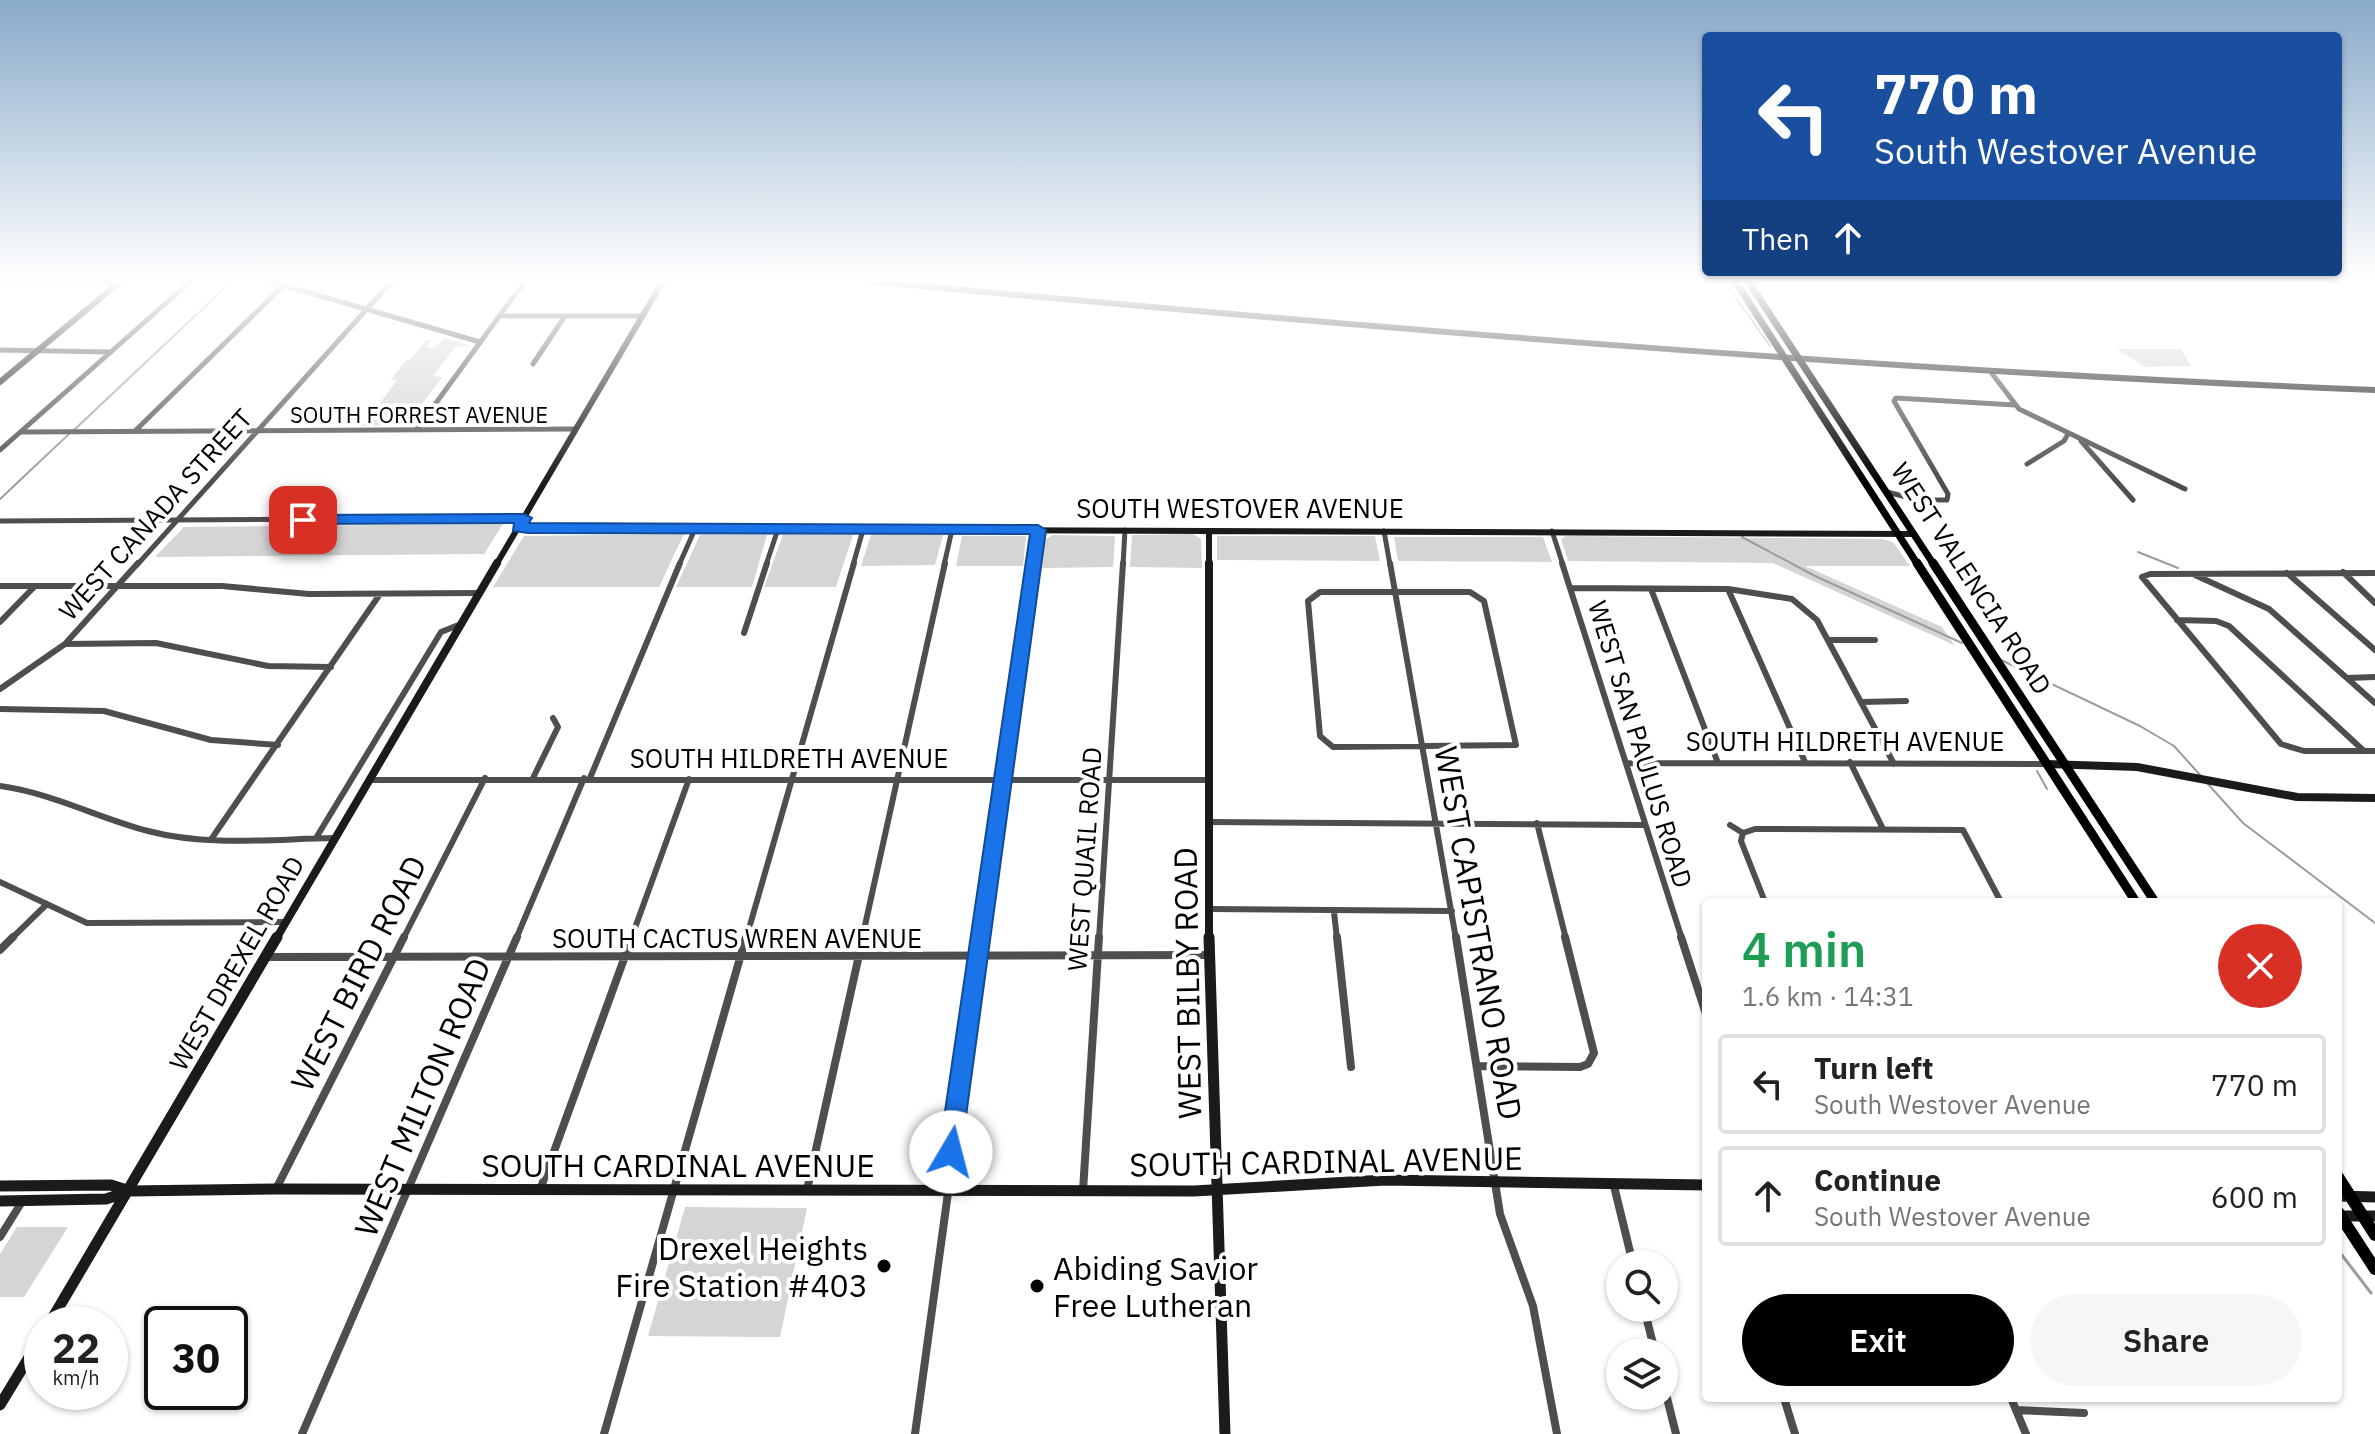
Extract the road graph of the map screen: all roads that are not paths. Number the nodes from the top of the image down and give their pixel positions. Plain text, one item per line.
1 (41, 348) edge
2 (116, 348) edge
3 (220, 348) edge
4 (331, 348) edge
5 (476, 348) edge
6 (544, 348) edge
7 (624, 348) edge
8 (1688, 348) edge
9 (1779, 348) edge
10 (1793, 348) edge
11 (0, 350) edge
12 (38, 350) junction
13 (111, 352) junction
14 (1784, 355) junction
15 (1798, 356) junction
16 (533, 364) dead end
17 (1990, 371) junction
18 (0, 382) edge
19 (2375, 390) edge
20 (2015, 405) junction
21 (417, 429) junction
22 (576, 429) junction
23 (136, 430) junction
24 (257, 431) junction
25 (21, 432) junction
26 (2068, 434) junction
27 (2079, 438) junction
28 (0, 450) edge
29 (2027, 464) dead end
30 (2185, 489) dead end
31 (1887, 492) junction
32 (2133, 500) dead end
33 (524, 518) junction
34 (180, 520) junction
35 (0, 521) edge
36 (519, 528) junction
37 (695, 529) junction
38 (778, 529) junction
39 (863, 530) junction
40 (952, 530) junction
41 (1038, 530) junction
42 (1125, 530) junction
43 (1209, 531) junction
44 (1384, 531) junction
45 (1552, 531) junction
46 (1899, 533) junction
47 (1913, 534) junction
48 (2343, 572) junction
49 (2133, 573) dead end
50 (2192, 573) junction
51 (2233, 573) junction
52 (2287, 573) junction
53 (2375, 573) edge
54 (2142, 577) junction
55 (0, 586) edge
56 (35, 586) junction
57 (119, 587) junction
58 (1572, 588) junction
59 (1651, 589) junction
60 (1728, 589) junction
61 (2234, 590) junction
62 (1305, 591) dead end
63 (480, 593) junction
64 (1395, 593) junction
65 (380, 594) junction
66 (1312, 596) junction
67 (2375, 603) edge
68 (2177, 620) junction
69 (0, 622) edge
70 (461, 624) junction
71 (744, 633) dead end
72 (1829, 640) junction
73 (1875, 640) dead end
74 (65, 644) junction
75 (2375, 650) edge
76 (331, 667) junction
77 (2375, 677) edge
78 (2347, 678) junction
79 (0, 689) edge
80 (1906, 701) dead end
81 (1862, 702) junction
82 (2375, 703) edge
83 (0, 709) edge
84 (553, 718) dead end
85 (1326, 744) junction
86 (278, 745) junction
87 (1515, 745) junction
88 (1421, 747) junction
89 (1318, 749) dead end
90 (1524, 750) dead end
91 (2364, 751) junction
92 (2375, 751) edge
93 (1805, 762) junction
94 (1850, 762) junction
95 (1627, 763) junction
96 (1718, 763) junction
97 (1894, 764) junction
98 (2047, 764) junction
99 (2064, 764) junction
100 (485, 778) junction
101 (533, 778) junction
102 (587, 778) junction
103 (689, 779) junction
104 (795, 779) junction
105 (1209, 780) junction
106 (368, 781) junction
107 (895, 781) junction
108 (1004, 781) junction
109 (1109, 781) junction
110 (0, 786) edge
111 (2375, 798) edge
112 (1210, 822) junction
113 (1537, 823) junction
114 (1434, 824) junction
115 (1645, 825) junction
116 (1730, 825) dead end
117 (1883, 829) junction
118 (1743, 833) junction
119 (212, 838) junction
120 (316, 838) junction
121 (334, 838) junction
122 (0, 882) edge
123 (1763, 898) edge
124 (1998, 898) edge
125 (2133, 898) edge
126 (2152, 898) edge
127 (47, 904) junction
128 (1210, 909) junction
129 (1452, 911) junction
130 (1334, 912) junction
131 (286, 922) junction
132 (0, 950) edge
133 (1209, 955) junction
134 (266, 957) junction
135 (743, 958) junction
136 (857, 958) junction
137 (980, 958) junction
138 (1098, 958) junction
139 (392, 959) junction
140 (506, 959) junction
141 (623, 959) junction
142 (1702, 1002) edge
143 (1477, 1066) junction
144 (1351, 1067) dead end
145 (1494, 1182) junction
146 (1702, 1185) edge
147 (0, 1186) edge
148 (1614, 1186) junction
149 (1218, 1188) junction
150 (275, 1189) junction
151 (540, 1190) junction
152 (130, 1191) junction
153 (410, 1191) junction
154 (676, 1191) junction
155 (807, 1191) junction
156 (946, 1191) junction
157 (1083, 1191) junction
158 (2344, 1196) edge
159 (2375, 1197) edge
160 (23, 1200) junction
161 (0, 1201) edge
162 (2342, 1214) edge
163 (2369, 1216) edge
164 (2342, 1219) edge
165 (2375, 1235) edge
166 (0, 1237) edge
167 (1630, 1250) edge
168 (2375, 1269) edge
169 (60, 1306) edge
170 (24, 1366) edge
171 (1785, 1402) edge
172 (2013, 1402) edge
173 (0, 1405) edge
174 (1670, 1410) edge
175 (2016, 1410) junction
176 (2084, 1413) dead end
177 (302, 1434) edge
178 (604, 1434) edge
179 (915, 1434) edge
180 (1225, 1434) edge
181 (1557, 1434) edge
182 (1676, 1434) edge
183 (1795, 1434) edge
184 (2026, 1434) edge

1 - 12 street
2 - 13 street
3 - 23 street
4 - 24 street, WEST CANADA STREET
5 - 21 street
6 - 16 street
7 - 22 street, WEST DREXEL ROAD
8 - 14 street
9 - 14 main road, WEST VALENCIA ROAD
10 - 15 main road, WEST VALENCIA ROAD
11 - 12 street
12 - 13 street
12 - 18 street
13 - 25 street
14 - 15 street
14 - 46 main road, WEST VALENCIA ROAD
15 - 17 street
15 - 31 main road, WEST VALENCIA ROAD
17 - 19 street
17 - 20 street
20 - 26 street
20 - 31 street
21 - 22 street, SOUTH FORREST AVENUE
21 - 24 street, SOUTH FORREST AVENUE
22 - 33 street, WEST DREXEL ROAD
23 - 24 street, SOUTH FORREST AVENUE
23 - 25 street, SOUTH FORREST AVENUE
24 - 34 street, WEST CANADA STREET
25 - 28 street
26 - 27 street
26 - 29 street
27 - 30 street
27 - 32 street
31 - 47 main road, WEST VALENCIA ROAD
33 - 34 street
33 - 36 street, WEST DREXEL ROAD
34 - 35 street
34 - 57 street, WEST CANADA STREET
36 - 37 street, SOUTH WESTOVER AVENUE
36 - 63 street, WEST DREXEL ROAD
37 - 38 street, SOUTH WESTOVER AVENUE
37 - 102 street, WEST MILTON ROAD
38 - 39 street, SOUTH WESTOVER AVENUE
38 - 71 street
39 - 40 street, SOUTH WESTOVER AVENUE
39 - 104 street
40 - 41 street, SOUTH WESTOVER AVENUE
40 - 107 street
41 - 42 street, SOUTH WESTOVER AVENUE
41 - 108 street
42 - 43 street, SOUTH WESTOVER AVENUE
42 - 109 street, WEST QUAIL ROAD
43 - 44 street, SOUTH WESTOVER AVENUE
43 - 105 street, WEST BILBY ROAD
44 - 45 street, SOUTH WESTOVER AVENUE
44 - 64 street, WEST CAPISTRANO ROAD
45 - 46 street, SOUTH WESTOVER AVENUE
45 - 58 street, WEST SAN PAULUS ROAD
46 - 47 street, SOUTH WESTOVER AVENUE
46 - 98 main road, WEST VALENCIA ROAD
47 - 99 main road, WEST VALENCIA ROAD
48 - 52 street
48 - 53 street
48 - 67 street
49 - 54 street
50 - 51 street
50 - 54 street
50 - 61 street
51 - 52 street
51 - 61 street
52 - 75 street
54 - 68 street
55 - 56 street
56 - 57 street
56 - 69 street
57 - 65 street
57 - 74 street, WEST CANADA STREET
58 - 59 street
58 - 95 street, WEST SAN PAULUS ROAD
59 - 60 street
59 - 96 street
60 - 72 street
60 - 93 street
61 - 78 street
62 - 66 street
63 - 65 street
63 - 70 street, WEST DREXEL ROAD
64 - 66 street
64 - 87 street
64 - 88 street, WEST CAPISTRANO ROAD
65 - 76 street
66 - 85 street
68 - 91 street
68 - 91 street
70 - 106 street, WEST DREXEL ROAD
70 - 120 street, WEST DREXEL ROAD
72 - 73 street
72 - 81 street
74 - 76 street
74 - 79 street, WEST CANADA STREET
76 - 86 street
77 - 78 street
78 - 82 street
80 - 81 street
81 - 97 street
83 - 86 street
84 - 101 street
85 - 88 street
85 - 89 street
86 - 119 street
87 - 88 street
87 - 90 street
88 - 114 street, WEST CAPISTRANO ROAD
91 - 92 street
93 - 94 street, SOUTH HILDRETH AVENUE
93 - 96 street, SOUTH HILDRETH AVENUE
94 - 97 street, SOUTH HILDRETH AVENUE
94 - 117 street
95 - 96 street, SOUTH HILDRETH AVENUE
95 - 115 street, WEST SAN PAULUS ROAD
97 - 98 street, SOUTH HILDRETH AVENUE
98 - 99 street, SOUTH HILDRETH AVENUE
98 - 125 main road, WEST VALENCIA ROAD
99 - 111 street
99 - 126 main road, WEST VALENCIA ROAD
100 - 101 street, SOUTH HILDRETH AVENUE
100 - 106 street, SOUTH HILDRETH AVENUE
100 - 139 street, WEST BIRD ROAD
101 - 102 street, SOUTH HILDRETH AVENUE
102 - 103 street, SOUTH HILDRETH AVENUE
102 - 140 street, WEST MILTON ROAD
103 - 104 street, SOUTH HILDRETH AVENUE
103 - 141 street
104 - 107 street, SOUTH HILDRETH AVENUE
104 - 135 street
105 - 109 street, SOUTH HILDRETH AVENUE
105 - 112 street, WEST BILBY ROAD
106 - 121 street, WEST DREXEL ROAD
107 - 108 street, SOUTH HILDRETH AVENUE
107 - 136 street
108 - 109 street, SOUTH HILDRETH AVENUE
108 - 137 street
109 - 138 street, WEST QUAIL ROAD
110 - 119 street
112 - 114 street
112 - 128 street, WEST BILBY ROAD
113 - 114 street
113 - 115 street
113 - 143 street
114 - 129 street, WEST CAPISTRANO ROAD
115 - 142 street, WEST SAN PAULUS ROAD
116 - 118 street
117 - 118 street
117 - 124 street
118 - 123 street
119 - 120 street
120 - 121 street
121 - 131 street, WEST DREXEL ROAD
122 - 127 street
127 - 131 street
127 - 132 street
128 - 130 street
128 - 133 street, WEST BILBY ROAD
129 - 130 street
129 - 143 street, WEST CAPISTRANO ROAD
130 - 144 street
131 - 134 street, WEST DREXEL ROAD
133 - 138 street, SOUTH CACTUS WREN AVENUE
133 - 149 street, WEST BILBY ROAD
134 - 139 street, SOUTH CACTUS WREN AVENUE
134 - 152 street, WEST DREXEL ROAD
135 - 136 street, SOUTH CACTUS WREN AVENUE
135 - 141 street, SOUTH CACTUS WREN AVENUE
135 - 154 street
136 - 137 street, SOUTH CACTUS WREN AVENUE
136 - 155 street
137 - 138 street, SOUTH CACTUS WREN AVENUE
137 - 156 street
138 - 157 street, WEST QUAIL ROAD
139 - 140 street, SOUTH CACTUS WREN AVENUE
139 - 150 street, WEST BIRD ROAD
140 - 141 street, SOUTH CACTUS WREN AVENUE
140 - 153 street, WEST MILTON ROAD
141 - 151 street
143 - 145 street, WEST CAPISTRANO ROAD
145 - 148 street, SOUTH CARDINAL AVENUE
145 - 149 street, SOUTH CARDINAL AVENUE
145 - 181 street, WEST CAPISTRANO ROAD
146 - 148 street, SOUTH CARDINAL AVENUE
147 - 152 street, SOUTH CARDINAL AVENUE
148 - 167 street
149 - 157 street, SOUTH CARDINAL AVENUE
149 - 180 street, WEST BILBY ROAD
150 - 152 street, SOUTH CARDINAL AVENUE
150 - 153 street, SOUTH CARDINAL AVENUE
151 - 153 street, SOUTH CARDINAL AVENUE
151 - 154 street, SOUTH CARDINAL AVENUE
152 - 160 street, SOUTH CARDINAL AVENUE
152 - 169 street, WEST DREXEL ROAD
153 - 177 street, WEST MILTON ROAD
154 - 155 street, SOUTH CARDINAL AVENUE
154 - 178 street
155 - 156 street, SOUTH CARDINAL AVENUE
156 - 157 street, SOUTH CARDINAL AVENUE
156 - 179 street
158 - 159 street
158 - 163 main road
160 - 161 street, SOUTH CARDINAL AVENUE
160 - 166 street
162 - 163 street
163 - 165 main road
164 - 168 main road
170 - 173 street
171 - 183 street
172 - 175 street
174 - 182 street
175 - 176 street
175 - 184 street

